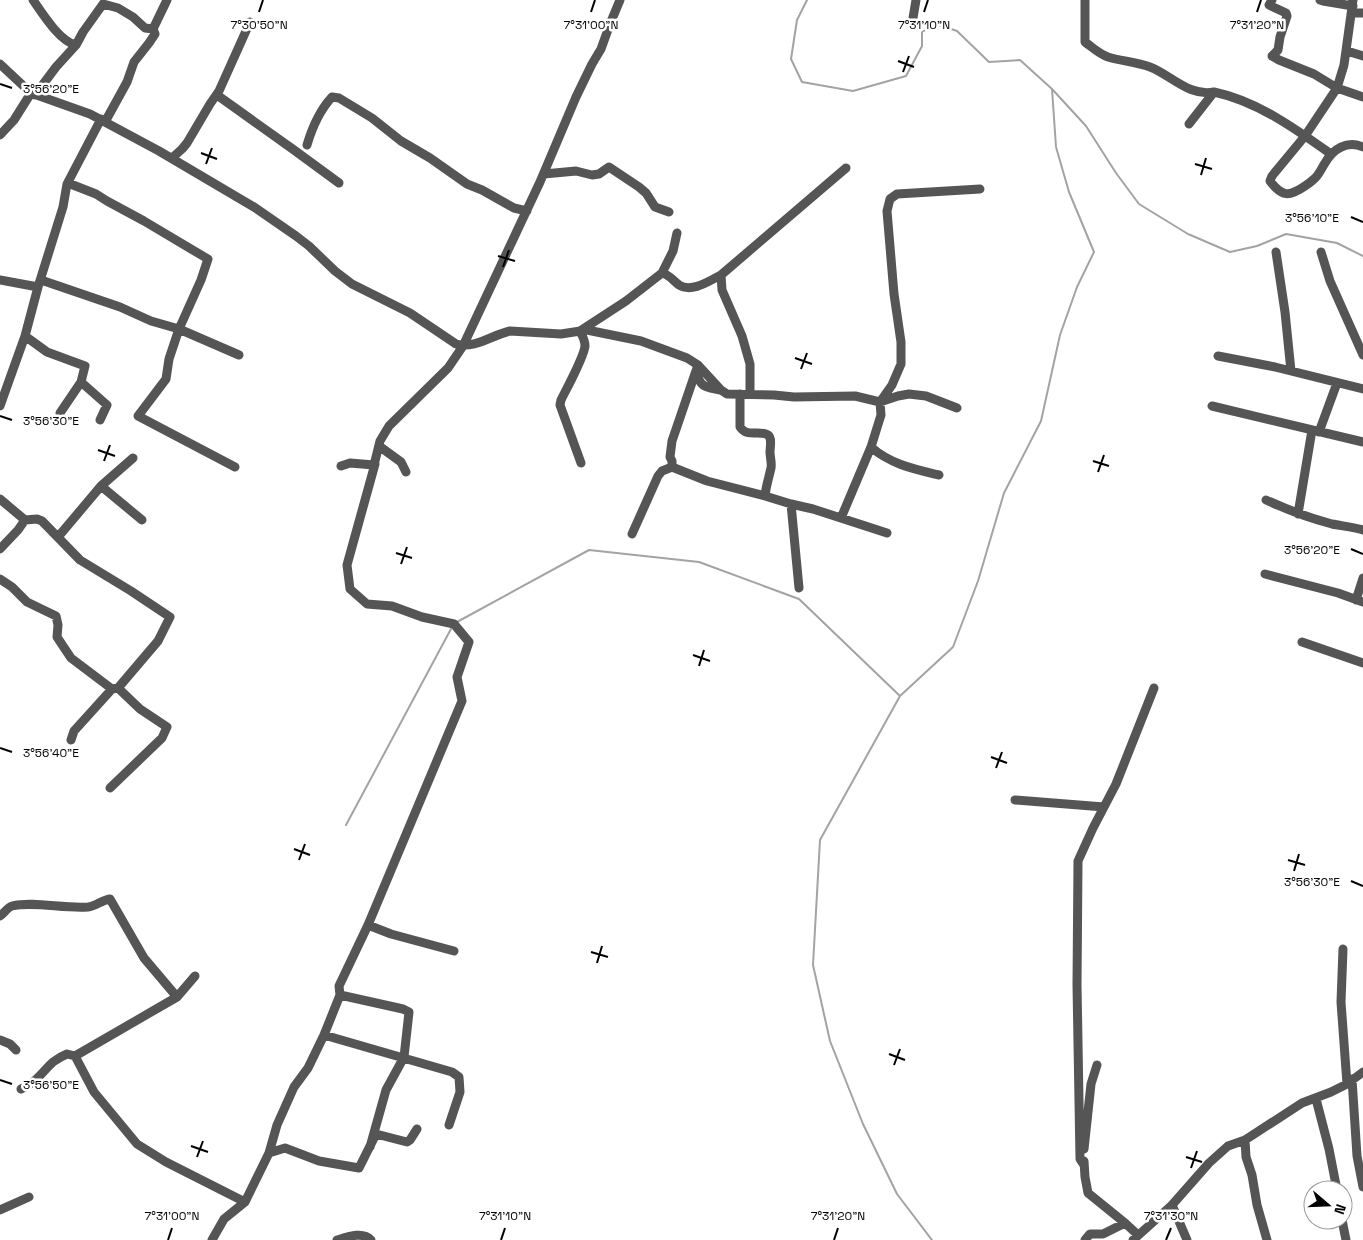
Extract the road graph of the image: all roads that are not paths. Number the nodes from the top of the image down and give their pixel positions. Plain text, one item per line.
1 (33, 0) edge
2 (168, 0) edge
3 (620, 0) edge
4 (916, 0) edge
5 (1085, 0) edge
6 (1272, 0) edge
7 (1320, 0) edge
8 (104, 2) edge
9 (1353, 6) edge
10 (1363, 13) edge
11 (913, 18) dead end
12 (250, 22) dead end
13 (153, 29) junction
14 (76, 45) junction
15 (1346, 51) junction
16 (1363, 56) edge
17 (0, 64) edge
18 (1337, 88) junction
19 (1214, 92) junction
20 (33, 94) junction
21 (216, 96) junction
22 (1363, 97) edge
23 (103, 121) junction
24 (1189, 124) dead end
25 (0, 134) edge
26 (1305, 136) junction
27 (307, 145) dead end
28 (1363, 147) edge
29 (1331, 154) junction
30 (172, 158) junction
31 (846, 168) dead end
32 (544, 174) junction
33 (68, 183) junction
34 (339, 183) dead end
35 (980, 189) dead end
36 (526, 211) junction
37 (669, 212) dead end
38 (677, 233) dead end
39 (1276, 252) dead end
40 (1321, 252) dead end
41 (662, 273) junction
42 (721, 275) junction
43 (0, 280) edge
44 (40, 284) junction
45 (179, 329) junction
46 (580, 331) junction
47 (25, 336) junction
48 (463, 346) junction
49 (1363, 354) edge
50 (239, 355) dead end
51 (1218, 356) dead end
52 (697, 368) junction
53 (1291, 371) junction
54 (81, 382) junction
55 (1337, 383) junction
56 (1363, 389) edge
57 (740, 394) junction
58 (750, 394) junction
59 (880, 402) junction
60 (0, 406) edge
61 (1212, 406) dead end
62 (957, 408) dead end
63 (60, 413) dead end
64 (100, 420) dead end
65 (1316, 431) junction
66 (1363, 442) edge
67 (379, 446) junction
68 (871, 447) junction
69 (133, 458) dead end
70 (581, 463) dead end
71 (374, 464) junction
72 (341, 466) dead end
73 (235, 467) dead end
74 (672, 467) junction
75 (406, 472) dead end
76 (939, 475) dead end
77 (101, 486) junction
78 (764, 496) junction
79 (0, 499) edge
80 (1266, 500) dead end
81 (790, 504) junction
82 (1298, 514) junction
83 (841, 518) junction
84 (25, 520) junction
85 (142, 520) dead end
86 (1363, 530) edge
87 (887, 533) dead end
88 (632, 534) dead end
89 (58, 537) junction
90 (0, 549) edge
91 (1265, 574) dead end
92 (1363, 578) edge
93 (0, 580) edge
94 (799, 588) dead end
95 (1360, 601) edge
96 (1302, 642) dead end
97 (1363, 663) edge
98 (115, 688) junction
99 (1154, 688) dead end
100 (70, 740) dead end
101 (110, 788) dead end
102 (1015, 800) dead end
103 (1104, 807) junction
104 (0, 916) edge
105 (368, 925) junction
106 (1342, 949) dead end
107 (454, 951) dead end
108 (195, 976) dead end
109 (340, 995) junction
110 (177, 997) junction
111 (324, 1035) junction
112 (0, 1040) edge
113 (16, 1050) dead end
114 (75, 1056) junction
115 (404, 1057) junction
116 (1097, 1065) dead end
117 (1363, 1072) edge
118 (1350, 1081) junction
119 (21, 1088) dead end
120 (1316, 1099) junction
121 (449, 1125) dead end
122 (417, 1129) dead end
123 (1245, 1140) junction
124 (370, 1147) junction
125 (269, 1153) junction
126 (1084, 1165) junction
127 (1335, 1180) edge
128 (1363, 1187) edge
129 (29, 1197) dead end
130 (245, 1202) junction
131 (1172, 1204) junction
132 (0, 1210) edge
133 (1125, 1223) junction
134 (1136, 1238) edge
135 (212, 1240) edge
136 (337, 1240) edge
137 (371, 1240) edge
138 (1085, 1240) edge
139 (1187, 1240) edge
140 (1267, 1240) edge

1 - 14 street
2 - 13 street
3 - 32 street
4 - 11 street
5 - 19 street
6 - 18 street
7 - 9 street
8 - 13 street
8 - 14 street
9 - 10 street
9 - 15 street
12 - 21 street
13 - 23 street
14 - 20 street
15 - 16 street
15 - 18 street
17 - 20 street
18 - 22 street
18 - 26 street
19 - 24 street
19 - 26 street
20 - 23 street
20 - 25 street
21 - 30 street
21 - 34 street
23 - 30 street
23 - 33 street
26 - 29 street
26 - 29 street
27 - 36 street
28 - 29 street
30 - 48 street
31 - 42 street
32 - 36 street
32 - 37 street
33 - 44 street
33 - 45 street
35 - 59 street
36 - 48 street
38 - 41 street
39 - 53 street
40 - 49 street
41 - 42 street
41 - 46 street
42 - 58 street
43 - 44 street
44 - 45 street
44 - 47 street
45 - 50 street
45 - 73 street
46 - 48 street
46 - 52 street
46 - 70 street
47 - 54 street
47 - 60 street
48 - 67 street
51 - 53 street
52 - 57 street
52 - 74 street
53 - 55 street
54 - 63 street
54 - 64 street
55 - 56 street
55 - 65 street
57 - 58 street
57 - 78 street
58 - 59 street
59 - 62 street
59 - 68 street
61 - 65 street
65 - 66 street
65 - 82 street
67 - 71 street
67 - 75 street
68 - 76 street
68 - 83 street
69 - 77 street
71 - 72 street
71 - 105 street
74 - 78 street
74 - 88 street
77 - 85 street
77 - 89 street
78 - 81 street
79 - 84 street
80 - 82 street
81 - 83 street
81 - 94 street
82 - 86 street
83 - 87 street
84 - 89 street
84 - 90 street
89 - 98 street
91 - 95 street
92 - 95 street
93 - 98 street
96 - 97 street
98 - 100 street
98 - 101 street
99 - 103 street
102 - 103 street
103 - 126 street
104 - 110 street
105 - 107 street
105 - 109 street
106 - 118 street
108 - 110 street
109 - 111 street
109 - 115 street
110 - 114 street
111 - 115 street
111 - 125 street
112 - 113 street
114 - 119 street
114 - 130 street
115 - 121 street
115 - 124 street
116 - 126 street
117 - 118 street
118 - 120 street
118 - 128 street
120 - 123 street
120 - 127 street
122 - 124 street
123 - 131 street
123 - 140 street
124 - 125 street
125 - 130 street
126 - 133 street
129 - 132 street
130 - 135 street
131 - 134 street
131 - 139 street
133 - 134 street
133 - 138 street
136 - 137 street

